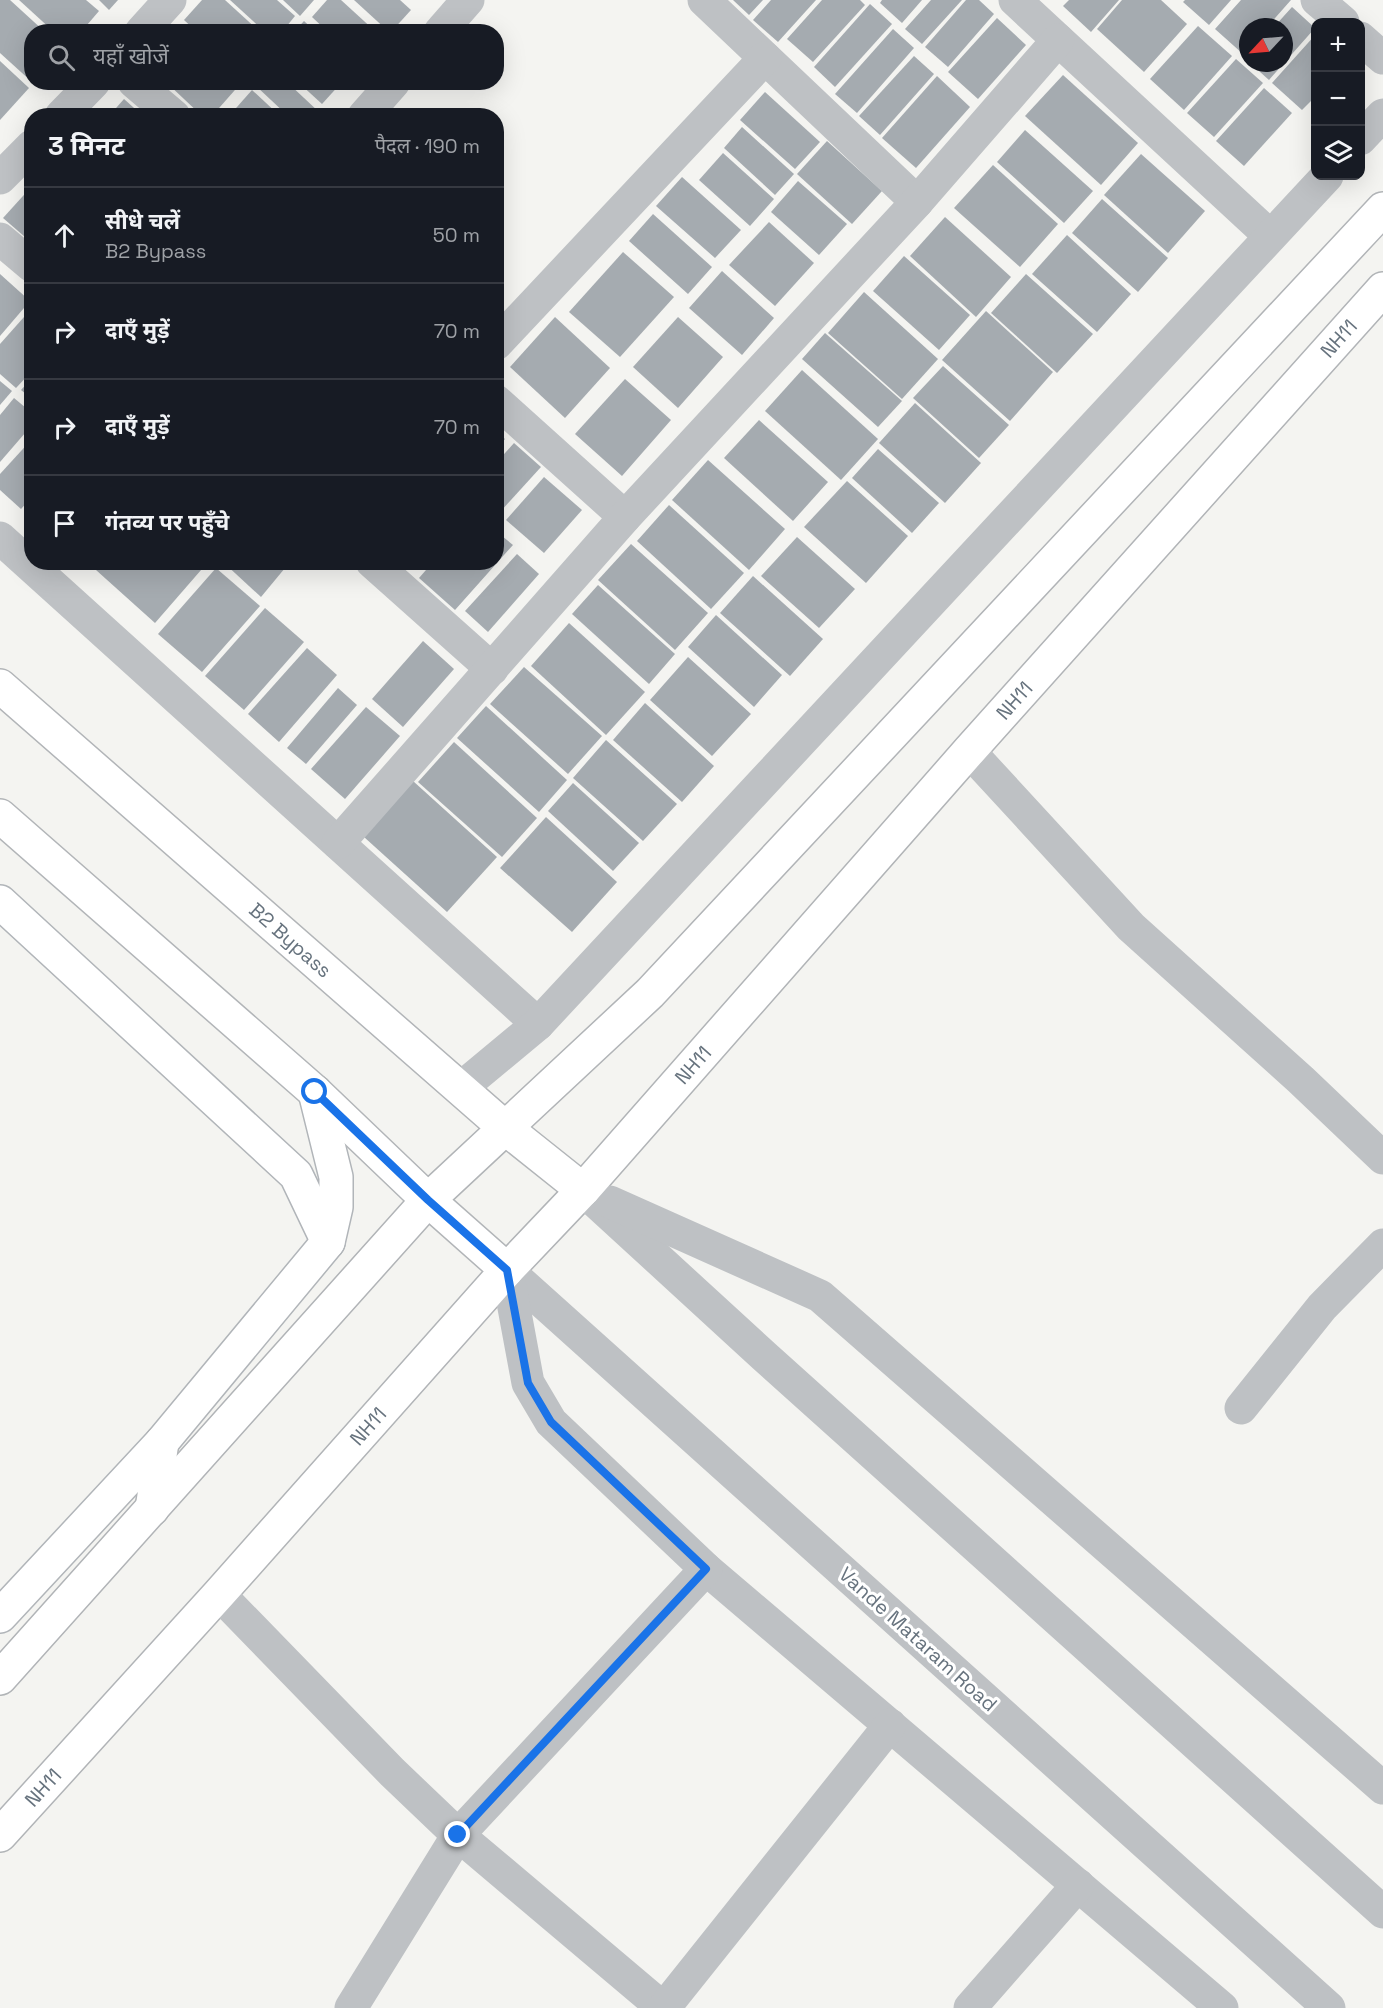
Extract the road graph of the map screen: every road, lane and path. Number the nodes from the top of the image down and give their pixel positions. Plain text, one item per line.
1 (170, 0) edge
2 (468, 0) edge
3 (704, 0) edge
4 (1015, 0) edge
5 (1317, 0) edge
6 (1337, 18) edge
7 (148, 24) edge
8 (447, 24) edge
9 (1058, 40) junction
10 (1365, 42) edge
11 (765, 57) junction
12 (1383, 58) edge
13 (86, 90) edge
14 (143, 90) edge
15 (387, 90) edge
16 (69, 108) edge
17 (165, 108) edge
18 (371, 108) edge
19 (1383, 115) edge
20 (1365, 134) edge
21 (24, 154) edge
22 (0, 178) edge
23 (1323, 180) edge
24 (917, 201) junction
25 (1383, 209) edge
26 (1270, 236) junction
27 (0, 239) edge
28 (24, 259) edge
29 (1382, 293) edge
30 (504, 335) edge
31 (504, 408) edge
32 (625, 517) junction
33 (0, 538) edge
34 (24, 560) edge
35 (35, 570) edge
36 (381, 570) edge
37 (492, 669) junction
38 (0, 686) edge
39 (969, 751) junction
40 (0, 816) edge
41 (338, 843) junction
42 (0, 902) edge
43 (538, 1024) junction
44 (461, 1088) junction
45 (315, 1092) junction
46 (504, 1127) junction
47 (1383, 1158) edge
48 (583, 1190) junction
49 (428, 1200) junction
50 (328, 1242) junction
51 (1383, 1245) edge
52 (507, 1270) junction
53 (1241, 1408) dead end
54 (162, 1442) junction
55 (152, 1509) junction
56 (706, 1569) junction
57 (219, 1594) junction
58 (0, 1614) edge
59 (30, 1645) junction
60 (0, 1678) edge
61 (890, 1725) junction
62 (1383, 1788) edge
63 (0, 1835) edge
64 (458, 1835) junction
65 (1078, 1885) junction
66 (1383, 1912) edge
67 (351, 2008) edge
68 (663, 2008) edge
69 (970, 2008) edge
70 (1222, 2008) edge
71 (1329, 2008) edge

1 - 7 street
2 - 8 street
3 - 11 street
4 - 9 street
5 - 6 street
9 - 24 street
9 - 26 street
10 - 12 street
11 - 24 street
11 - 30 street
13 - 16 street
14 - 17 street
15 - 18 street
19 - 20 street
21 - 22 street
23 - 26 street
24 - 32 street
25 - 46 main road
26 - 43 street
27 - 28 street
29 - 39 main road, NH11
31 - 32 street
32 - 37 street
33 - 34 street
35 - 41 street
36 - 37 street
37 - 41 street
38 - 44 main road, B2 Bypass
39 - 47 street
39 - 48 main road, NH11
40 - 45 main road
41 - 43 street
42 - 50 main road
43 - 44 street
44 - 46 main road, B2 Bypass
45 - 49 main road
45 - 50 main road
46 - 48 main road, B2 Bypass
46 - 49 main road
48 - 52 main road, NH11
48 - 62 street
48 - 66 street
49 - 52 main road
49 - 55 main road
50 - 54 main road
51 - 53 street
52 - 56 street
52 - 57 main road, NH11
52 - 71 street, Vande Mataram Road
54 - 55 main road
54 - 58 main road
55 - 59 main road
56 - 61 street
56 - 64 street
57 - 63 main road, NH11
57 - 64 street
58 - 59 street
59 - 60 main road
61 - 65 street
61 - 68 street
64 - 67 street
64 - 68 street
65 - 69 street
65 - 70 street

